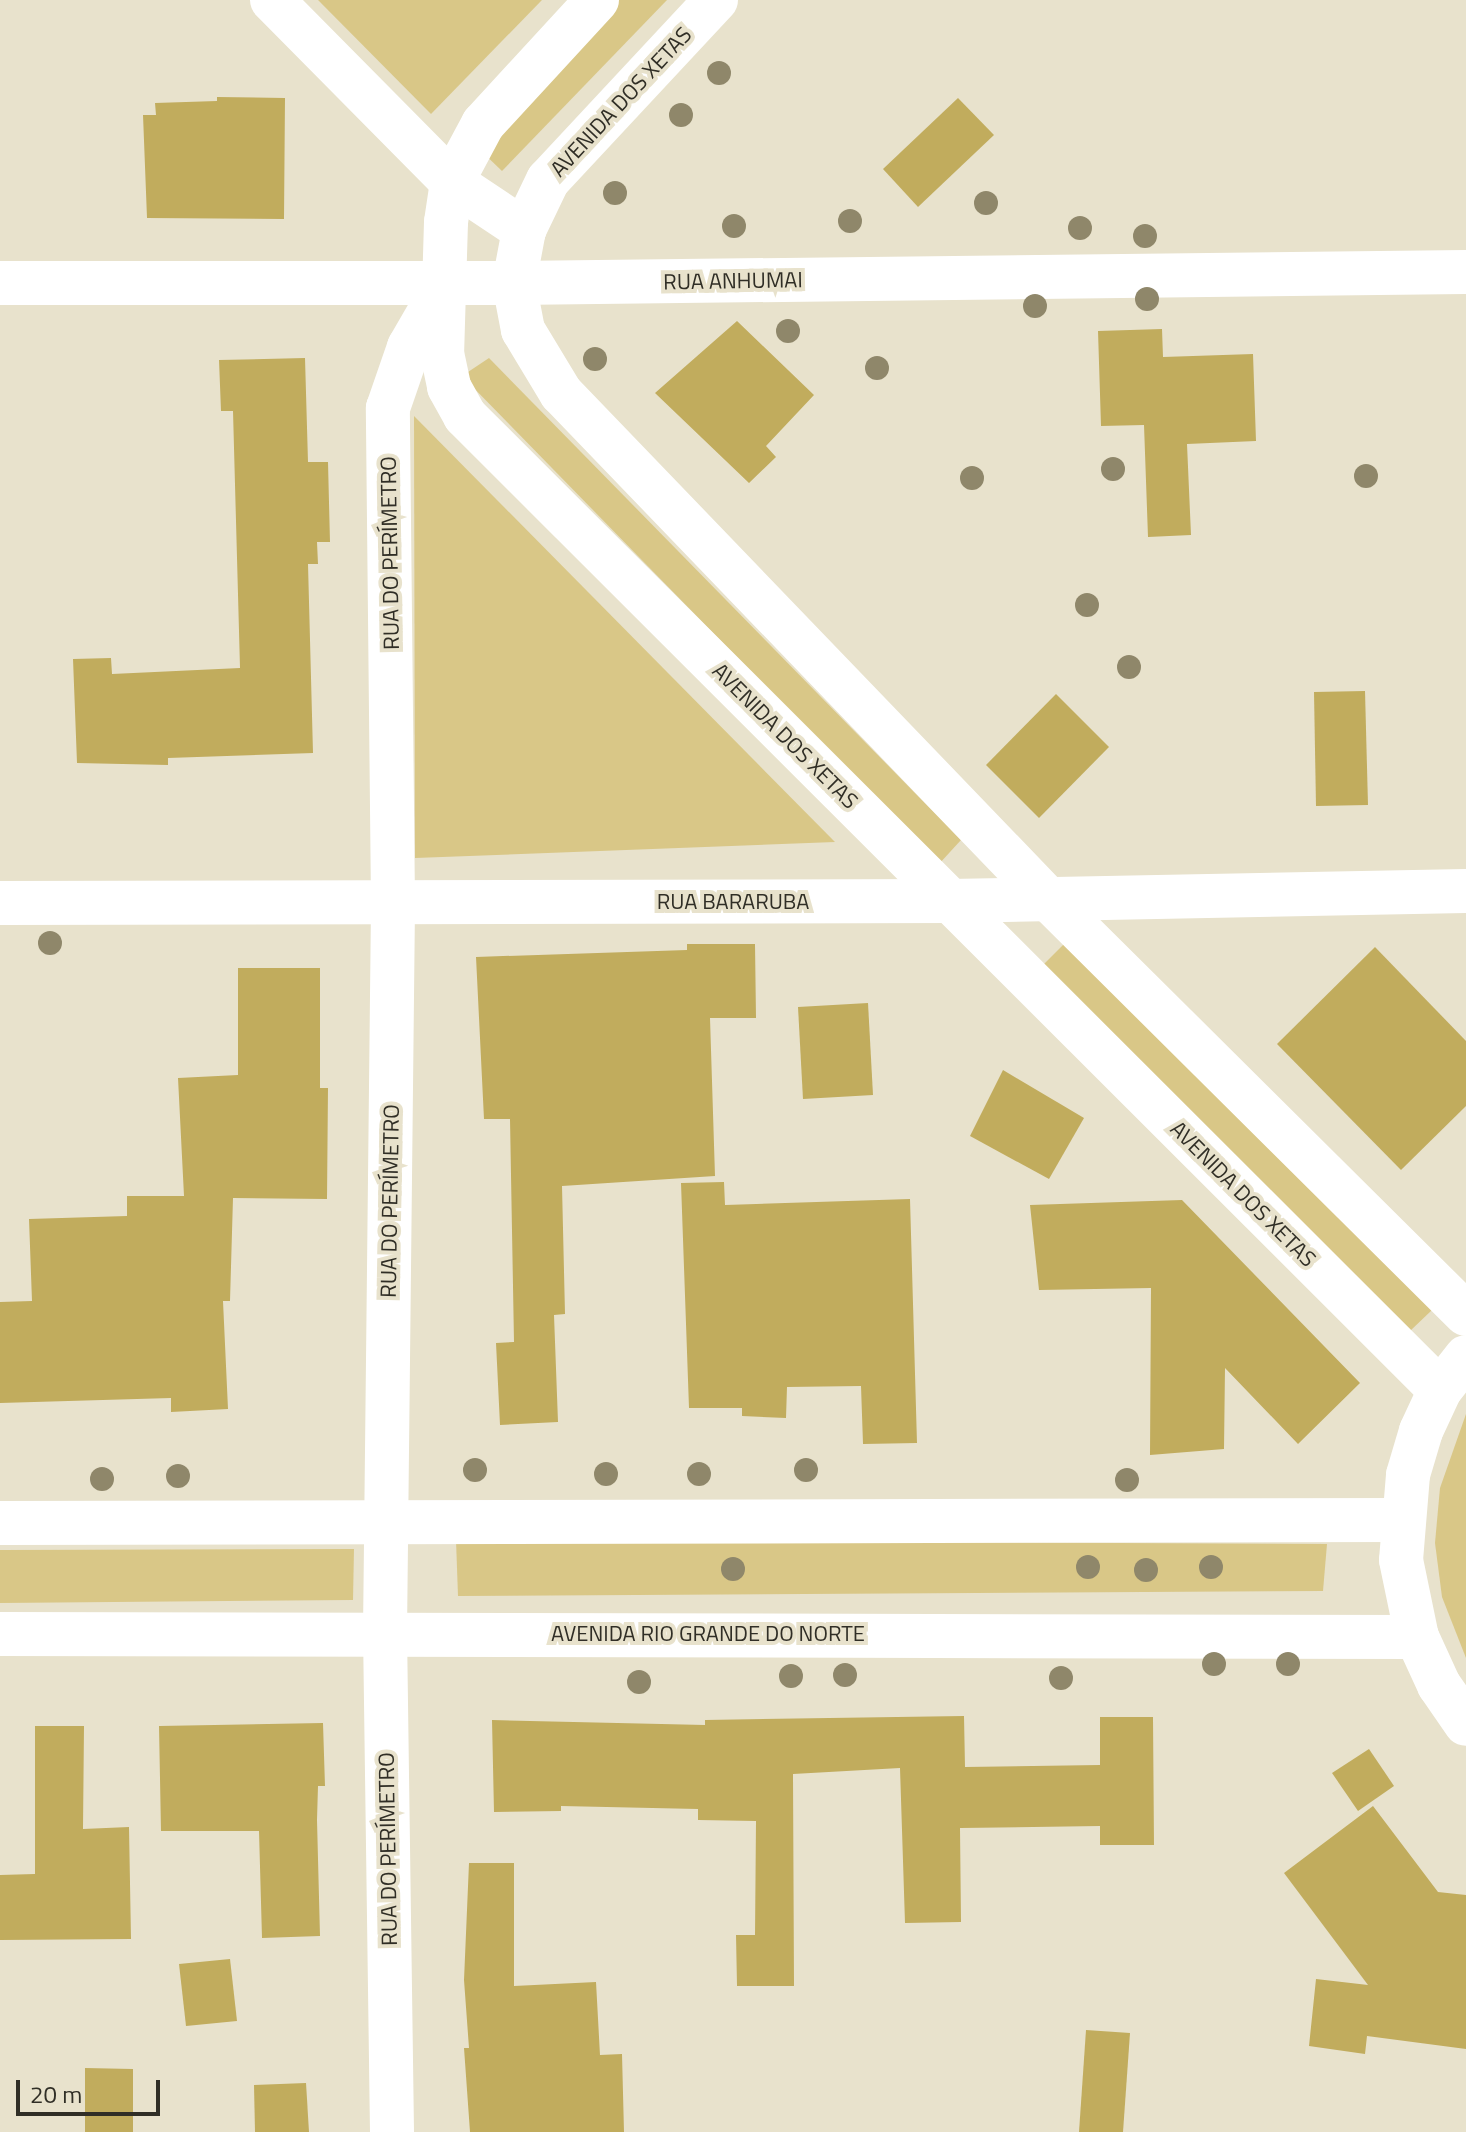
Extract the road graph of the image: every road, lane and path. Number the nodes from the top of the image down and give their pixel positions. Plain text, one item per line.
1 (272, 0) edge
2 (597, 0) edge
3 (716, 0) edge
4 (452, 182) junction
5 (524, 230) junction
6 (1466, 272) edge
7 (0, 283) edge
8 (446, 283) junction
9 (514, 283) junction
10 (1466, 891) edge
11 (1045, 896) junction
12 (950, 901) junction
13 (0, 903) edge
14 (393, 903) junction
15 (1466, 1314) edge
16 (1453, 1374) edge
17 (1401, 1520) junction
18 (386, 1522) junction
19 (0, 1523) edge
20 (385, 1633) junction
21 (0, 1634) edge
22 (1417, 1637) junction
23 (1466, 1724) edge
24 (392, 2132) edge

1 - 4 street
2 - 4 street, AVENIDA DOS XETAS
3 - 5 street, AVENIDA DOS XETAS
4 - 5 street
4 - 8 street, AVENIDA DOS XETAS
5 - 9 street, AVENIDA DOS XETAS
6 - 9 street, RUA ANHUMAI
7 - 8 street, RUA ANHUMAI
8 - 9 street, RUA ANHUMAI
8 - 12 street, AVENIDA DOS XETAS
8 - 14 street, RUA DO PERÍMETRO
9 - 11 street, AVENIDA DOS XETAS
10 - 11 street, RUA BARARUBA
11 - 12 street, RUA BARARUBA
11 - 15 street, AVENIDA DOS XETAS
12 - 14 street, RUA BARARUBA
12 - 16 street, AVENIDA DOS XETAS
13 - 14 street, RUA BARARUBA
14 - 18 street, RUA DO PERÍMETRO
16 - 17 street
17 - 18 street
17 - 22 street
18 - 19 street
18 - 20 street, RUA DO PERÍMETRO
20 - 21 street, AVENIDA RIO GRANDE DO NORTE
20 - 22 street, AVENIDA RIO GRANDE DO NORTE
20 - 24 street, RUA DO PERÍMETRO
22 - 23 street

